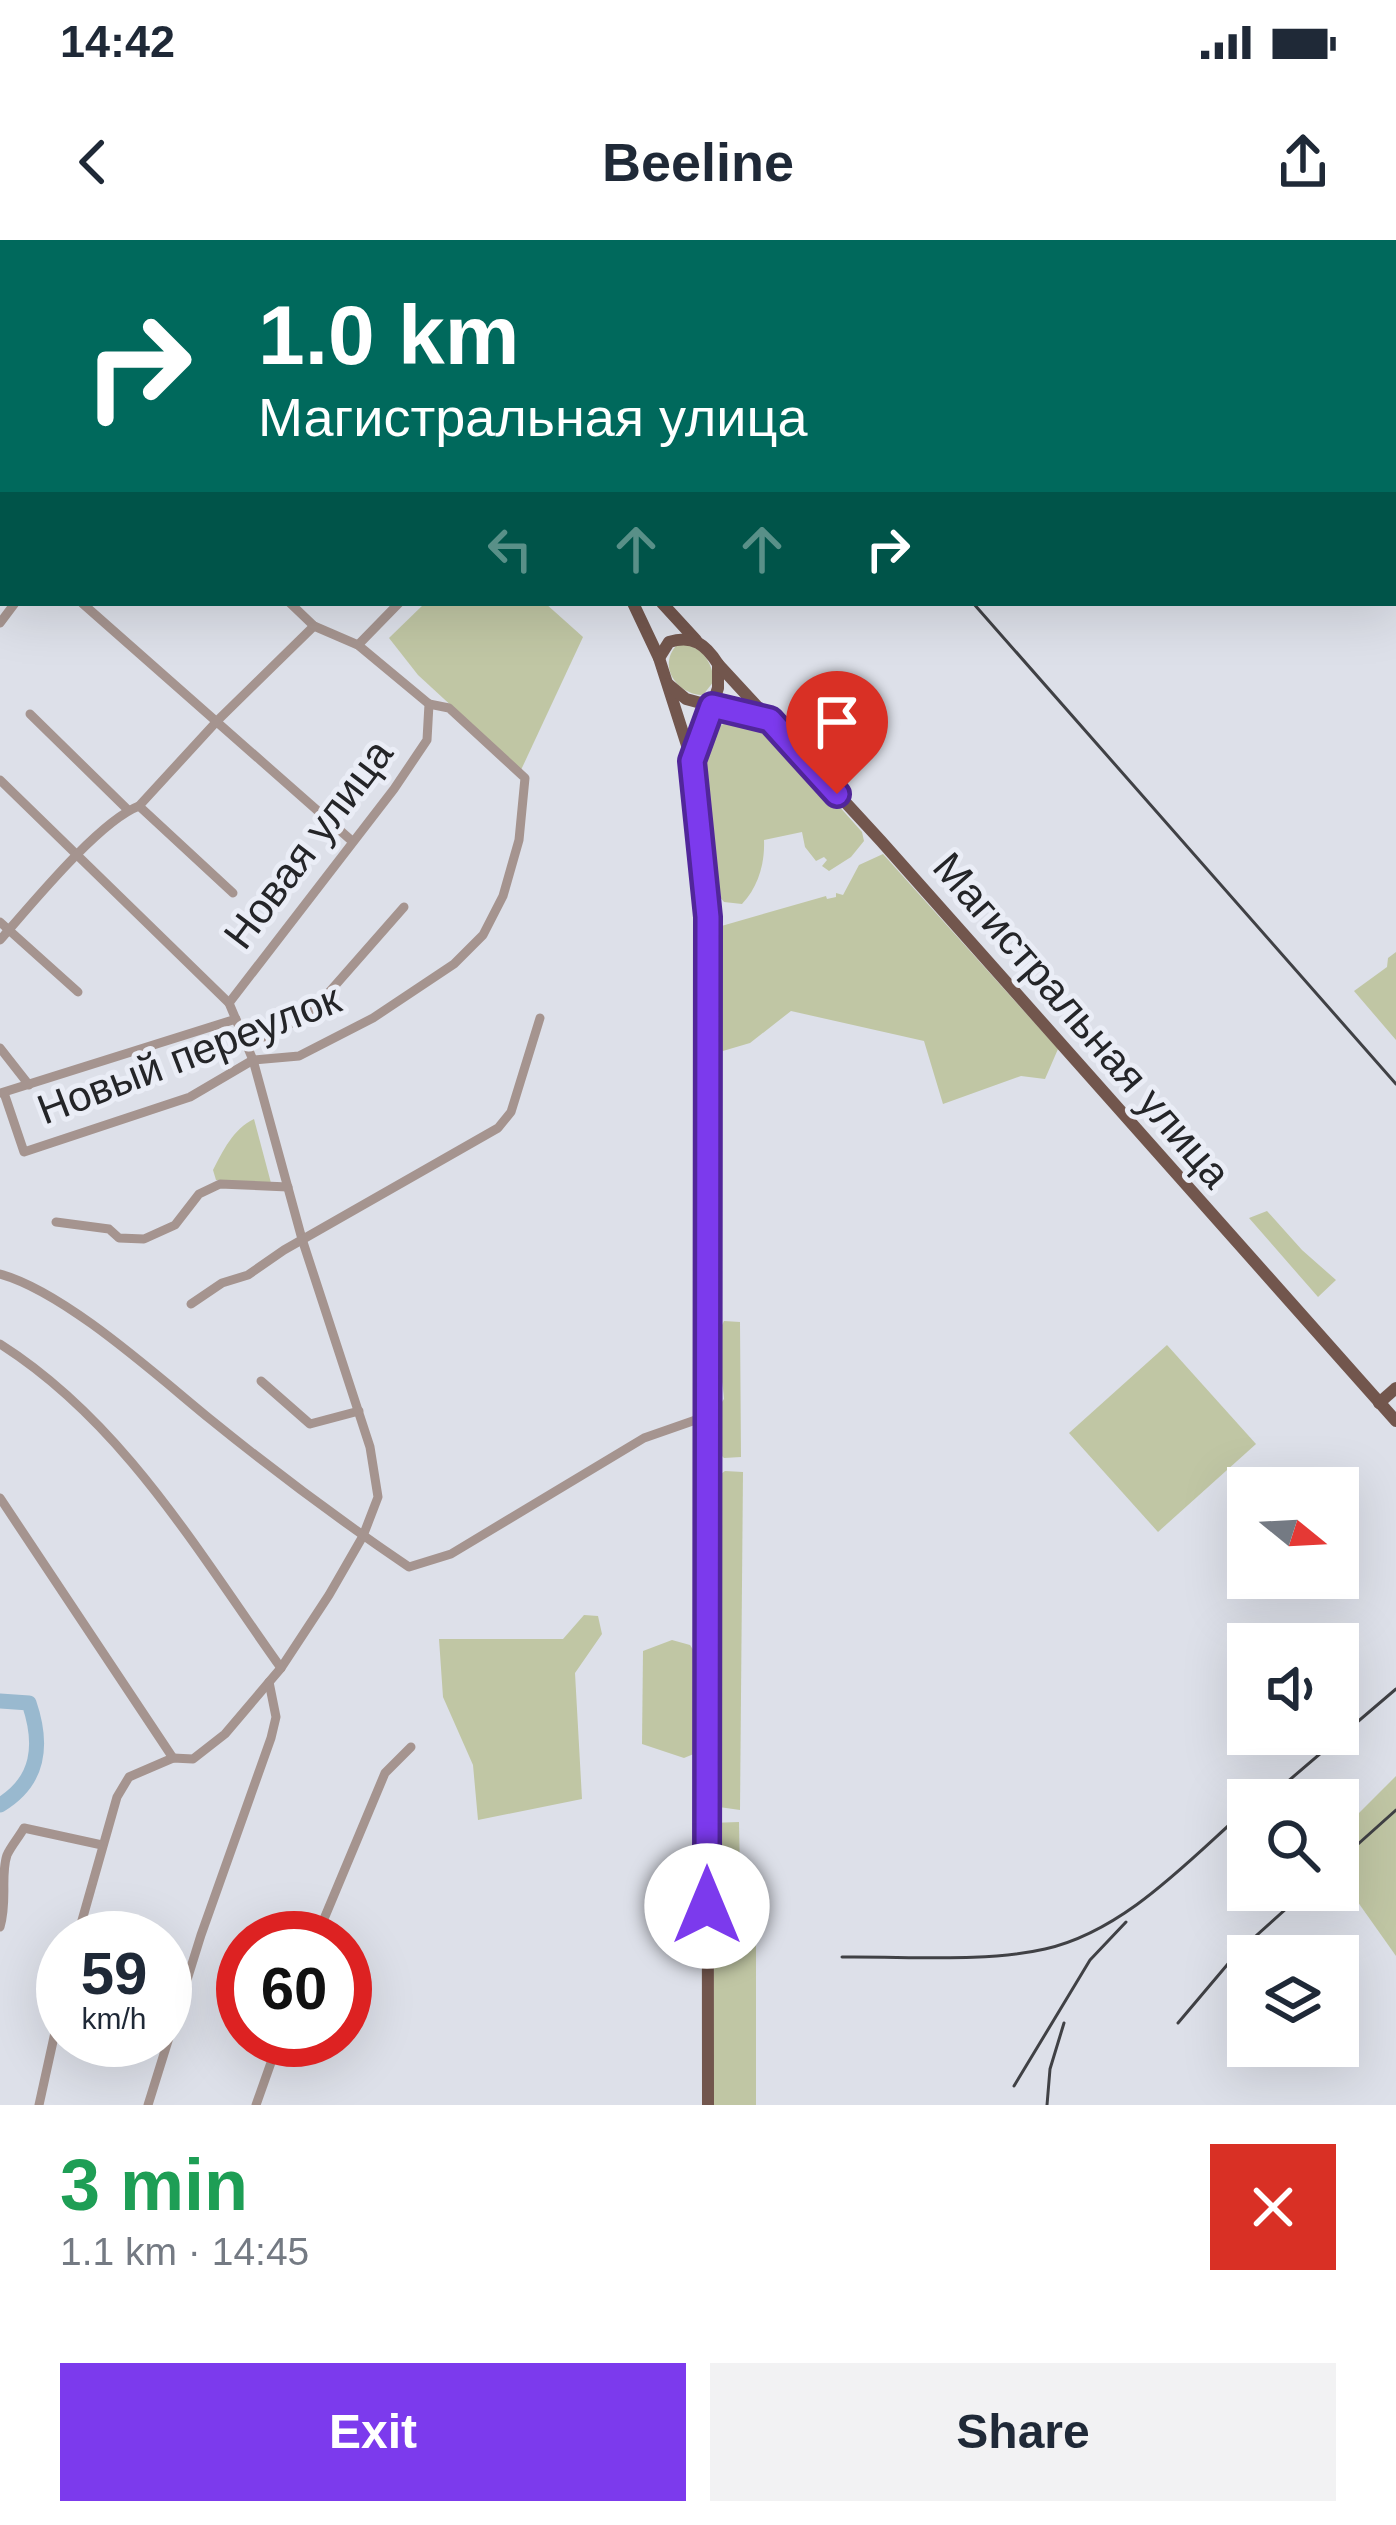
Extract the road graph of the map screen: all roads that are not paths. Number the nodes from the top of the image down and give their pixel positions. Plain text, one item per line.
1 (85, 606) edge
2 (293, 606) edge
3 (396, 606) edge
4 (634, 606) edge
5 (665, 606) edge
6 (314, 626) junction
7 (697, 641) junction
8 (358, 645) junction
9 (659, 658) junction
10 (718, 664) junction
11 (667, 683) junction
12 (429, 704) junction
13 (712, 706) junction
14 (30, 714) dead end
15 (218, 720) junction
16 (770, 720) junction
17 (692, 761) junction
18 (0, 780) edge
19 (134, 808) junction
20 (352, 841) junction
21 (80, 854) junction
22 (232, 893) dead end
23 (404, 907) dead end
24 (4, 926) edge
25 (0, 940) edge
26 (78, 992) dead end
27 (229, 1003) junction
28 (540, 1018) dead end
29 (236, 1019) junction
30 (247, 1045) junction
31 (0, 1048) edge
32 (253, 1060) junction
33 (29, 1085) junction
34 (2, 1093) edge
35 (288, 1187) junction
36 (56, 1222) dead end
37 (302, 1239) junction
38 (0, 1274) edge
39 (191, 1304) dead end
40 (0, 1345) edge
41 (261, 1381) dead end
42 (1396, 1388) edge
43 (1379, 1402) junction
44 (359, 1412) junction
45 (707, 1416) junction
46 (1396, 1421) edge
47 (0, 1498) edge
48 (363, 1536) junction
49 (281, 1668) junction
50 (269, 1682) junction
51 (411, 1747) dead end
52 (173, 1758) junction
53 (102, 1845) junction
54 (84, 1911) edge
55 (327, 1911) edge
56 (0, 1928) edge
57 (47, 2067) edge
58 (269, 2067) edge
59 (39, 2105) edge
60 (148, 2105) edge
61 (256, 2105) edge
62 (709, 2105) edge

1 - 15 street
2 - 6 street
3 - 8 street
4 - 9 main road
5 - 7 main road, Магистральная улица
6 - 8 street
6 - 15 street
7 - 9 main road
7 - 10 main road, Магистральная улица
8 - 12 street
9 - 11 main road
10 - 13 main road
10 - 16 main road, Магистральная улица
11 - 13 main road
11 - 17 main road
12 - 20 street, Новая улица
12 - 32 street, Новый переулок
13 - 16 main road
13 - 17 main road
14 - 19 street
15 - 19 street
15 - 20 street
16 - 43 main road, Магистральная улица
17 - 45 main road
18 - 21 street
19 - 21 street
19 - 22 street
20 - 27 street, Новая улица
21 - 24 street
21 - 27 street
23 - 30 street
24 - 25 street
24 - 26 street
27 - 29 street
28 - 37 street
29 - 30 street
29 - 33 street, Новая улица
30 - 32 street
31 - 33 street
32 - 34 street, Новый переулок
32 - 35 street
33 - 34 street, Новая улица
35 - 36 street
35 - 37 street
37 - 39 street
37 - 44 street
38 - 48 street
40 - 49 street
41 - 44 street
42 - 43 main road
43 - 46 main road, Магистральная улица
44 - 48 street
45 - 48 street
45 - 62 main road
47 - 52 street
48 - 49 street
49 - 50 street
50 - 52 street
50 - 60 street
51 - 55 street
52 - 53 street
53 - 54 street
53 - 56 street
57 - 59 street
58 - 61 street

